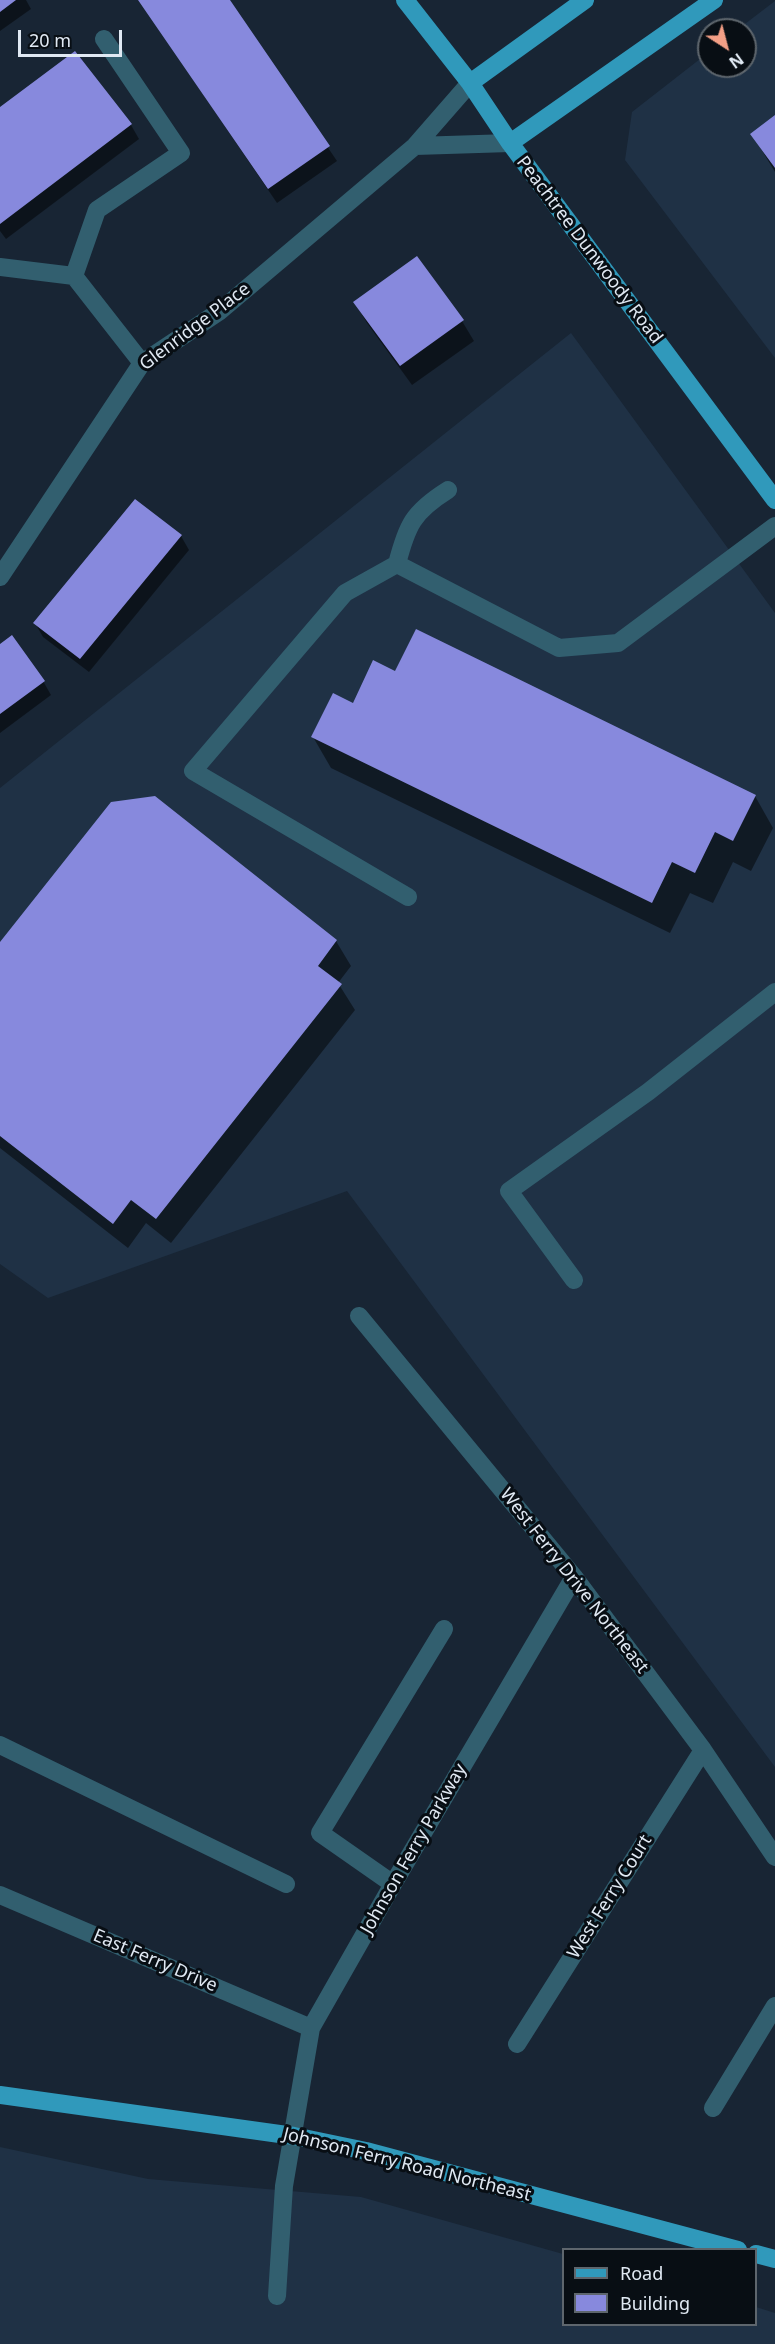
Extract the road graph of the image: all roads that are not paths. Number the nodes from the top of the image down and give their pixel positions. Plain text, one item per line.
1 (405, 0) edge
2 (585, 0) edge
3 (714, 0) edge
4 (104, 39) dead end
5 (470, 83) junction
6 (510, 143) junction
7 (416, 146) junction
8 (0, 267) edge
9 (74, 276) junction
10 (142, 363) junction
11 (447, 490) dead end
12 (772, 491) edge
13 (775, 526) edge
14 (398, 564) junction
15 (0, 577) edge
16 (408, 897) dead end
17 (775, 992) edge
18 (574, 1280) dead end
19 (359, 1316) dead end
20 (574, 1577) junction
21 (444, 1629) dead end
22 (0, 1745) edge
23 (703, 1750) junction
24 (775, 1857) edge
25 (286, 1884) dead end
26 (393, 1884) junction
27 (0, 1895) edge
28 (775, 2006) edge
29 (311, 2028) junction
30 (517, 2044) dead end
31 (0, 2095) edge
32 (713, 2108) dead end
33 (294, 2136) junction
34 (730, 2248) edge
35 (757, 2254) edge
36 (775, 2259) edge
37 (277, 2296) dead end

1 - 5 main road, Peachtree Dunwoody Road
2 - 5 main road
3 - 6 main road
4 - 9 street
5 - 6 main road, Peachtree Dunwoody Road
5 - 7 street, Glenridge Place
6 - 7 street
6 - 12 main road, Peachtree Dunwoody Road
7 - 10 street, Glenridge Place
8 - 9 street
9 - 10 street
10 - 15 street, Glenridge Place
11 - 14 street
13 - 14 street
14 - 16 street
17 - 18 street
19 - 20 street, West Ferry Drive Northeast
20 - 23 street, West Ferry Drive Northeast
20 - 26 street, Johnson Ferry Parkway
21 - 26 street
22 - 25 street
23 - 24 street, West Ferry Drive Northeast
23 - 30 street, West Ferry Court
26 - 29 street, Johnson Ferry Parkway
27 - 29 street, East Ferry Drive
28 - 32 street
29 - 33 street, Johnson Ferry Parkway
31 - 33 main road, Johnson Ferry Road Northeast
33 - 34 main road, Johnson Ferry Road Northeast
33 - 37 street, Johnson Ferry Parkway
35 - 36 main road

